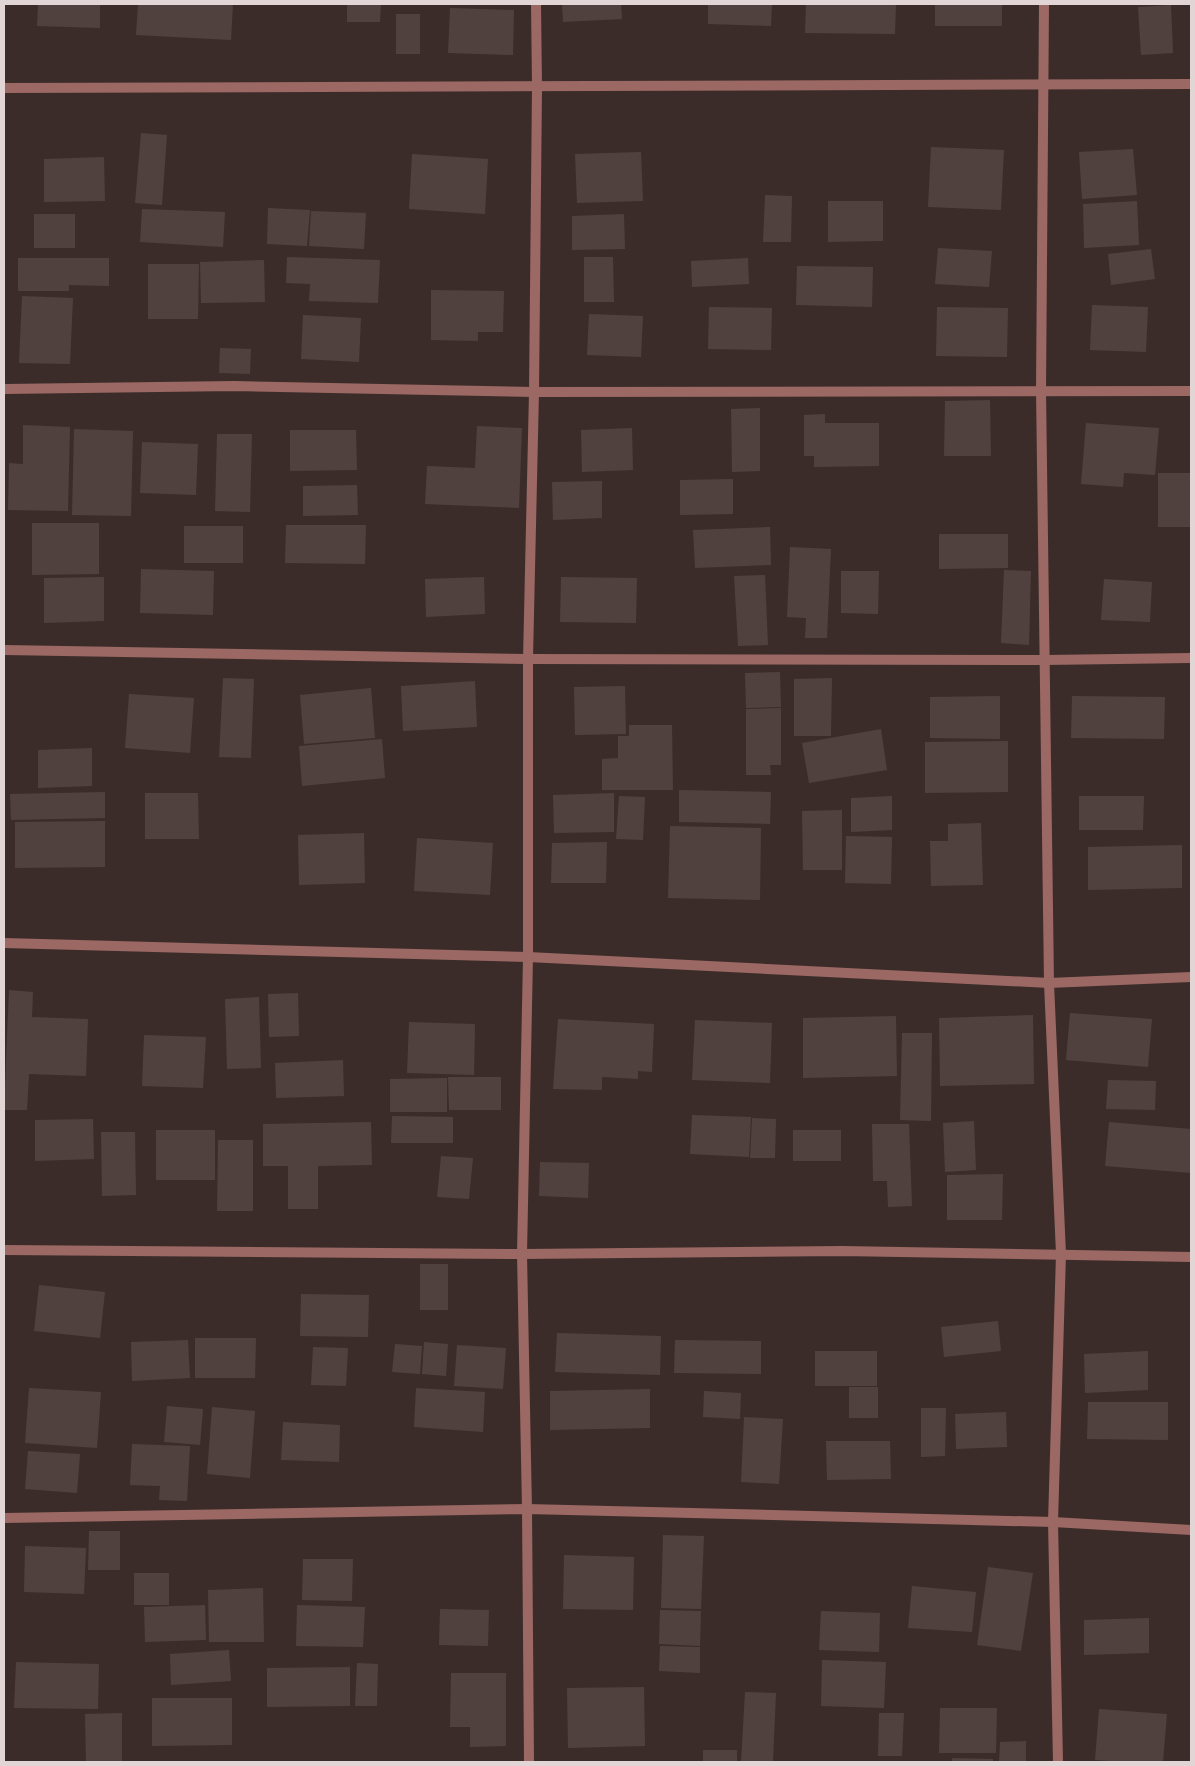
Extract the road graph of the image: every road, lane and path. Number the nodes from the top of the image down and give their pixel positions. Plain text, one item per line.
1 (536, 4) edge
2 (1044, 4) edge
3 (1044, 83) junction
4 (1191, 84) edge
5 (537, 86) junction
6 (4, 88) edge
7 (4, 389) edge
8 (1041, 390) junction
9 (1191, 391) edge
10 (534, 392) junction
11 (4, 650) edge
12 (1191, 658) edge
13 (528, 659) junction
14 (1045, 660) junction
15 (4, 942) edge
16 (528, 957) junction
17 (1191, 977) edge
18 (1049, 983) junction
19 (4, 1250) edge
20 (522, 1254) junction
21 (1061, 1254) junction
22 (1191, 1257) edge
23 (527, 1509) junction
24 (4, 1518) edge
25 (1053, 1522) junction
26 (1191, 1530) edge
27 (528, 1762) edge
28 (1058, 1762) edge

1 - 5 street
2 - 3 street
3 - 4 street
3 - 5 street
3 - 8 street
5 - 6 street
5 - 10 street
7 - 10 street
8 - 9 street
8 - 10 street
8 - 14 street
10 - 13 street
11 - 13 street
12 - 14 street
13 - 14 street
13 - 16 street
14 - 18 street
15 - 16 street
16 - 18 street
16 - 20 street
17 - 18 street
18 - 21 street
19 - 20 street
20 - 21 street
20 - 23 street
21 - 22 street
21 - 25 street
23 - 24 street
23 - 25 street
23 - 27 street
25 - 26 street
25 - 28 street

